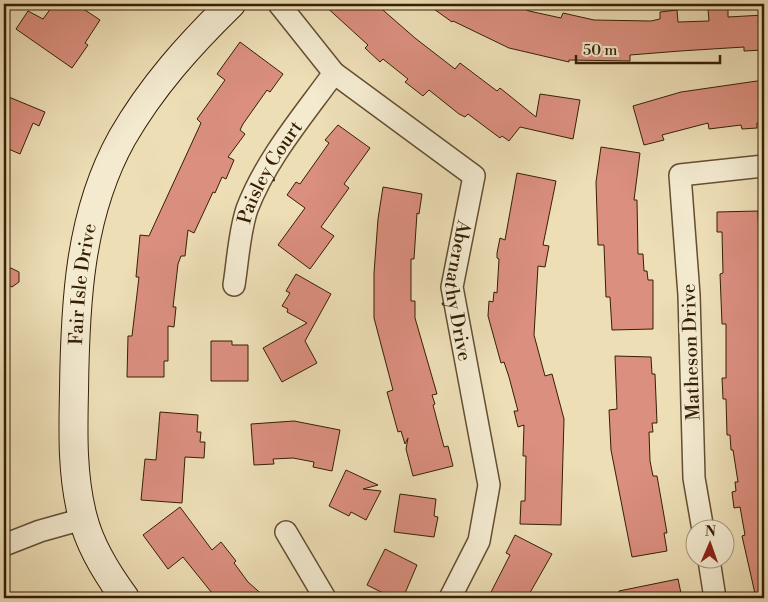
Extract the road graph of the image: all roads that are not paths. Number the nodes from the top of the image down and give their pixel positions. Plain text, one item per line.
1 (232, 4) edge
2 (279, 4) edge
3 (334, 73) junction
4 (764, 166) edge
5 (234, 285) dead end
6 (83, 519) junction
7 (701, 520) edge
8 (286, 532) dead end
9 (4, 545) edge
10 (710, 570) edge
11 (125, 598) edge
12 (325, 598) edge
13 (450, 598) edge
14 (715, 598) edge

1 - 6 street, Fair Isle Drive
2 - 3 street, Abernathy Drive
3 - 5 street, Paisley Court
3 - 13 street, Abernathy Drive
4 - 7 street, Matheson Drive
6 - 9 street
6 - 11 street, Fair Isle Drive
8 - 12 street
10 - 14 street

